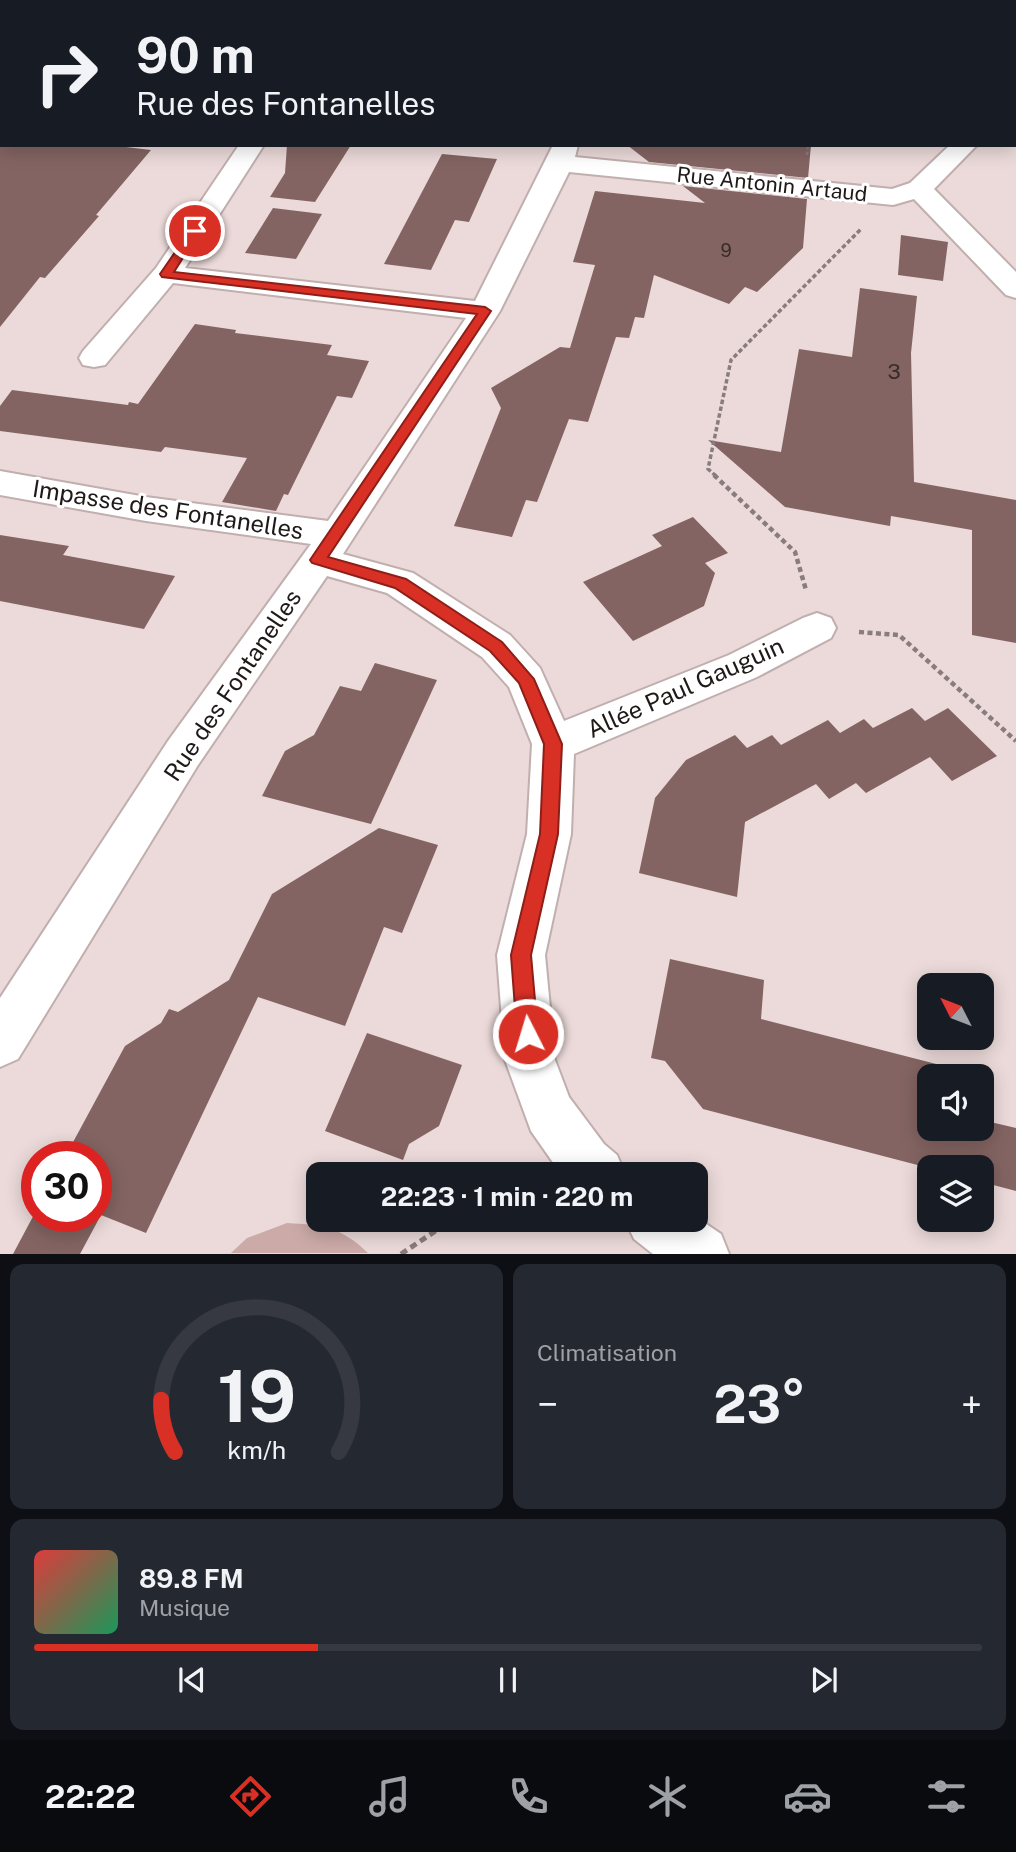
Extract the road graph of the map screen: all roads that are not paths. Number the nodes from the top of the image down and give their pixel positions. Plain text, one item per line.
1 (251, 147) edge
2 (963, 147) edge
3 (563, 154) edge
4 (906, 193) junction
5 (166, 274) junction
6 (1016, 289) edge
7 (485, 311) junction
8 (94, 358) dead end
9 (0, 483) edge
10 (327, 548) junction
11 (817, 628) road end
12 (553, 744) junction
13 (0, 1042) edge
14 (584, 1162) edge
15 (670, 1232) edge
16 (701, 1254) edge

1 - 5 street
2 - 4 street
3 - 4 street, Rue Antonin Artaud
3 - 7 street, Rue des Fontanelles
4 - 6 street
5 - 7 street
5 - 8 street
7 - 10 street, Rue des Fontanelles
9 - 10 street, Impasse des Fontanelles
10 - 12 street, Impasse des Fontanelles
10 - 13 street, Rue des Fontanelles
11 - 12 street, Allée Paul Gauguin
12 - 14 street
15 - 16 street

